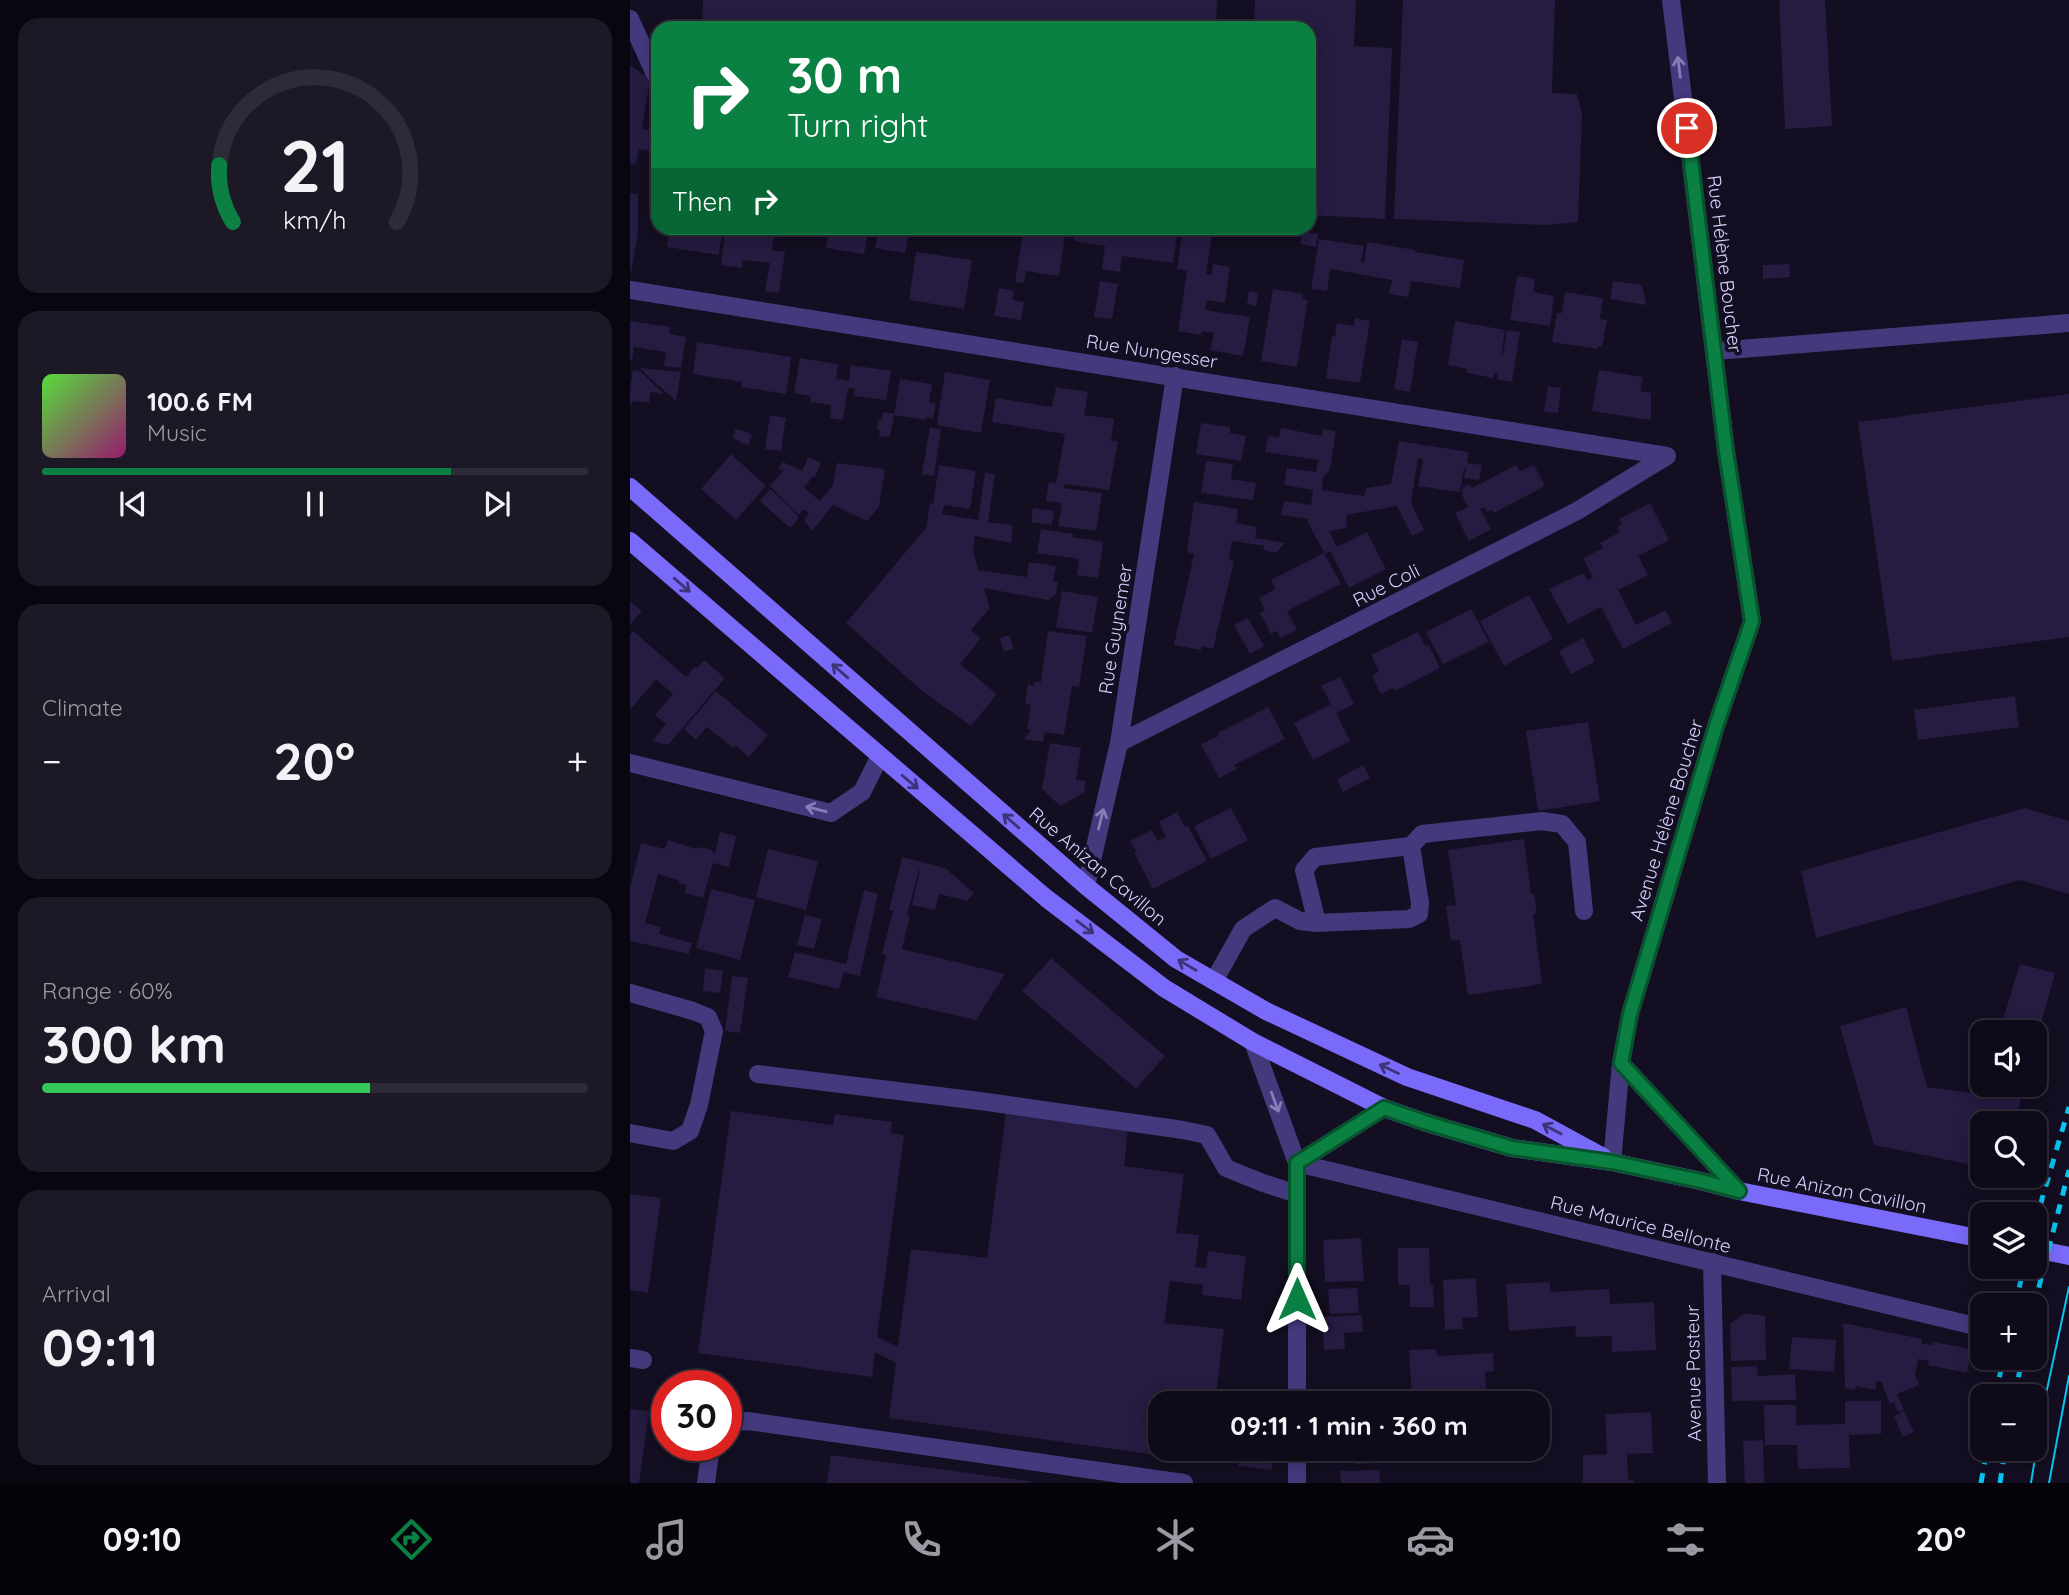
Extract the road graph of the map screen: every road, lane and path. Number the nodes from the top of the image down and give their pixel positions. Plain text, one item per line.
1 (1671, 0) edge
2 (630, 19) edge
3 (651, 65) edge
4 (630, 290) edge
5 (2069, 323) edge
6 (1715, 351) junction
7 (1175, 376) junction
8 (1726, 451) joint
9 (1667, 456) joint
10 (630, 487) edge
11 (630, 541) edge
12 (1119, 743) junction
13 (880, 756) junction
14 (630, 763) edge
15 (1411, 846) junction
16 (1086, 886) junction
17 (1584, 911) dead end
18 (1317, 923) junction
19 (1214, 981) junction
20 (630, 993) edge
21 (1253, 1042) junction
22 (1621, 1063) junction
23 (758, 1074) dead end
24 (1384, 1108) junction
25 (630, 1133) edge
26 (1612, 1162) junction
27 (1297, 1163) junction
28 (1739, 1191) junction
29 (1297, 1194) junction
30 (1970, 1236) edge
31 (2047, 1251) edge
32 (2069, 1256) edge
33 (1712, 1262) junction
34 (1970, 1325) edge
35 (1297, 1391) edge
36 (742, 1421) edge
37 (708, 1461) edge
38 (1297, 1461) edge
39 (1160, 1481) edge
40 (706, 1483) edge
41 (1184, 1483) edge
42 (1297, 1483) edge
43 (1717, 1483) edge

6 -> 1 street, Rue Hélène Boucher
2 - 3 street
4 - 7 street, Rue Nungesser
5 - 6 street
6 - 8 street, Rue Hélène Boucher
7 - 9 street, Rue Nungesser
7 - 12 street, Rue Guynemer
8 - 22 street, Avenue Hélène Boucher
9 - 12 street, Rue Coli
16 -> 10 main road, Rue Anizan Cavillon
11 -> 13 main road, Rue Anizan Cavillon
16 -> 12 street, Rue Guynemer
13 -> 14 street
13 -> 21 main road, Rue Anizan Cavillon
15 - 17 street
15 - 18 street
15 - 18 street
19 -> 16 main road, Rue Anizan Cavillon
18 - 19 street
26 -> 19 main road, Rue Anizan Cavillon
20 - 25 street
21 - 24 main road, Rue Anizan Cavillon
21 -> 27 street
22 - 26 street, Avenue Hélène Boucher
22 - 28 street
23 - 29 street
24 - 26 main road, Rue Anizan Cavillon
24 - 27 street
26 - 28 main road, Rue Anizan Cavillon
27 - 29 street
27 - 33 street, Rue Maurice Bellonte
28 - 30 main road, Rue Anizan Cavillon
29 - 35 street
31 - 32 main road
33 - 34 street, Rue Maurice Bellonte
33 - 43 street, Avenue Pasteur
36 - 39 street
37 - 40 street
38 - 42 street
39 - 41 street

